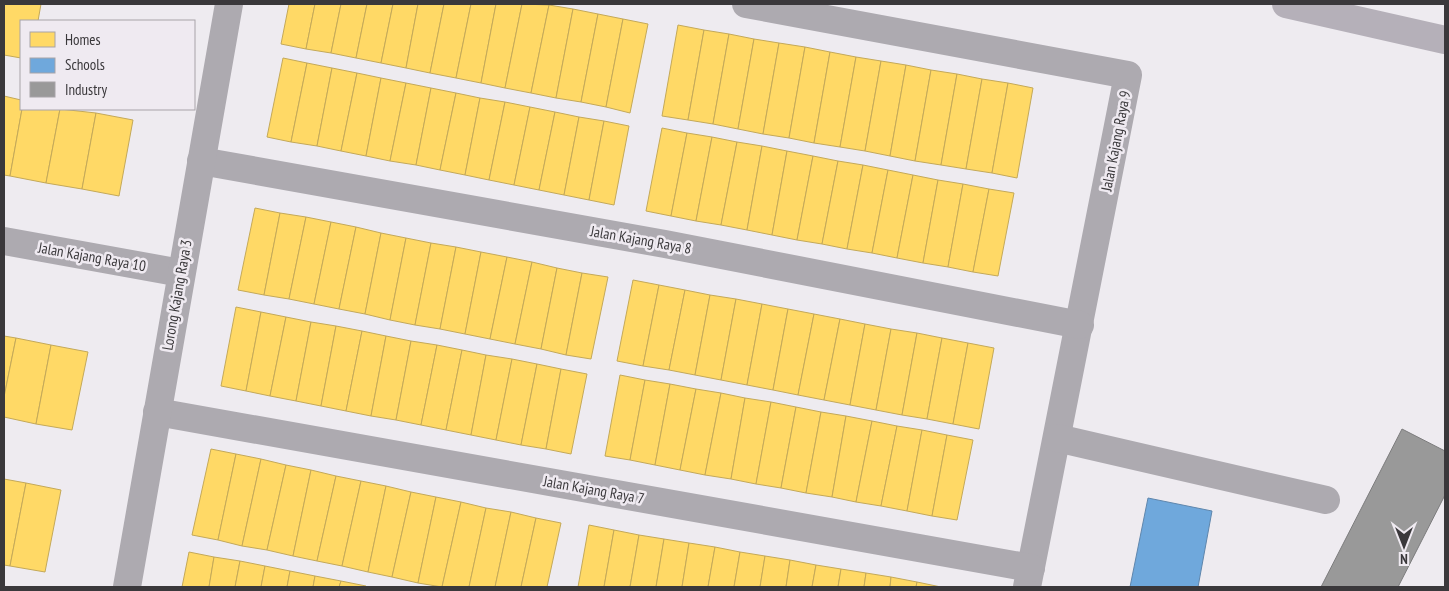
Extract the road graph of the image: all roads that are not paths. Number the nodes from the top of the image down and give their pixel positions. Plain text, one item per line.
1 (229, 4) edge
2 (746, 4) edge
3 (1286, 4) edge
4 (1445, 40) edge
5 (201, 161) junction
6 (4, 241) edge
7 (181, 273) junction
8 (1080, 325) junction
9 (157, 412) junction
10 (1057, 438) junction
11 (1326, 500) dead end
12 (1029, 577) edge
13 (127, 587) edge

1 - 5 street, Lorong Kajang Raya 3
2 - 8 street, Jalan Kajang Raya 9
3 - 4 highway
5 - 7 street, Lorong Kajang Raya 3
5 - 8 street, Jalan Kajang Raya 8
6 - 7 street, Jalan Kajang Raya 10
7 - 9 street, Lorong Kajang Raya 3
8 - 10 street, Jalan Kajang Raya 9
9 - 12 street, Jalan Kajang Raya 7
9 - 13 street, Lorong Kajang Raya 3
10 - 11 street
10 - 12 street, Jalan Kajang Raya 9

